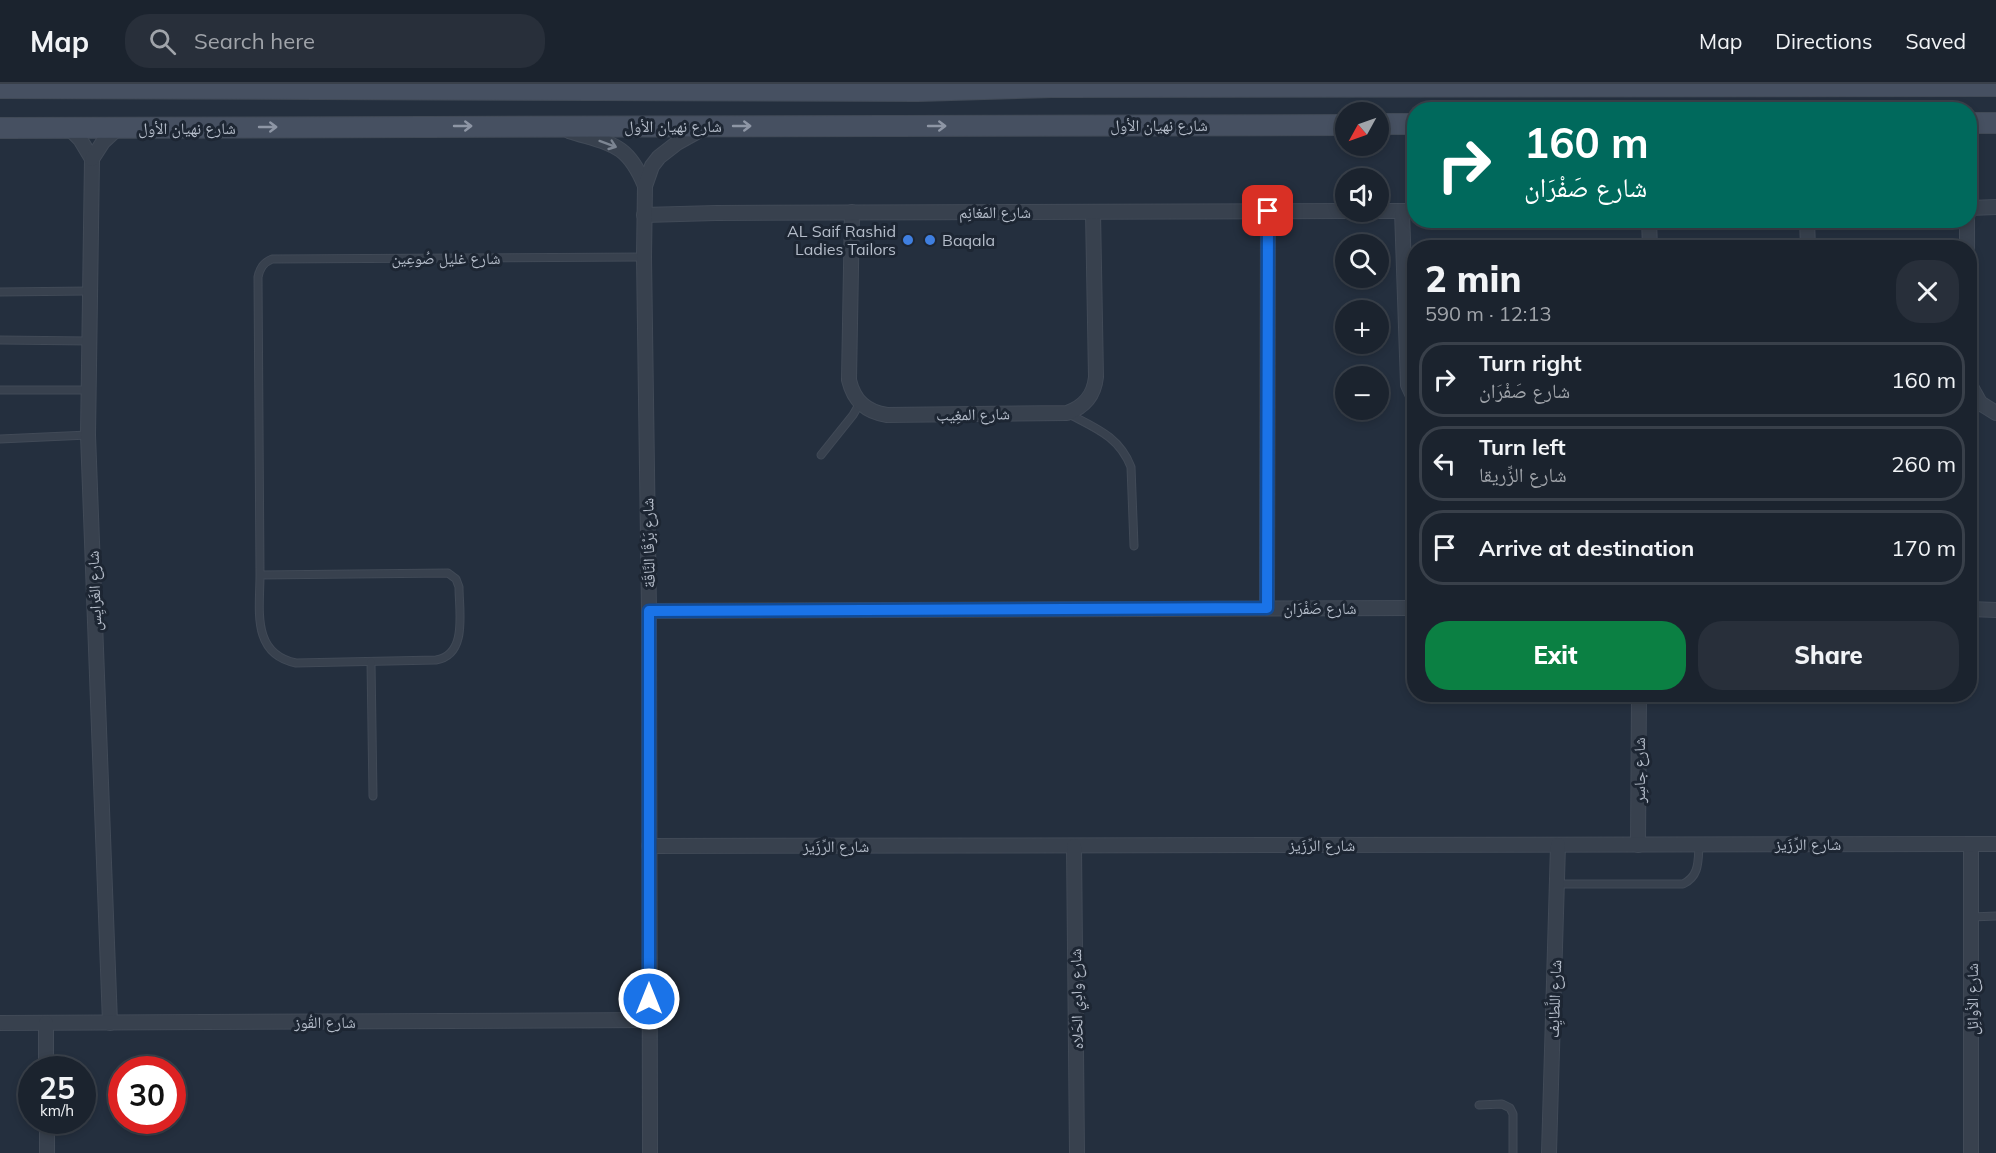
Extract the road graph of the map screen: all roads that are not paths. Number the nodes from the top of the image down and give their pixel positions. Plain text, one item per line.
1 (1048, 86) edge
2 (1996, 86) edge
3 (924, 87) edge
4 (0, 88) edge
5 (1977, 123) edge
6 (1996, 123) edge
7 (1335, 124) edge
8 (1389, 124) edge
9 (1407, 124) edge
10 (553, 126) junction
11 (706, 126) junction
12 (0, 128) edge
13 (69, 128) junction
14 (118, 128) junction
15 (92, 159) junction
16 (645, 186) junction
17 (1996, 207) edge
18 (1977, 208) edge
19 (1268, 211) junction
20 (1335, 211) edge
21 (1389, 211) edge
22 (1407, 211) edge
23 (852, 212) junction
24 (1094, 212) junction
25 (644, 215) junction
26 (644, 257) junction
27 (89, 291) junction
28 (0, 292) edge
29 (0, 340) edge
30 (89, 341) junction
31 (0, 390) edge
32 (89, 390) junction
33 (1977, 398) edge
34 (860, 403) junction
35 (1980, 403) junction
36 (1977, 408) edge
37 (1067, 413) junction
38 (1996, 413) edge
39 (88, 435) junction
40 (0, 439) edge
41 (821, 455) dead end
42 (1134, 546) dead end
43 (260, 574) junction
44 (1267, 608) junction
45 (1407, 608) edge
46 (1977, 609) edge
47 (1996, 610) edge
48 (649, 611) junction
49 (371, 662) junction
50 (1639, 702) edge
51 (373, 796) dead end
52 (1971, 844) junction
53 (1996, 844) edge
54 (1558, 845) junction
55 (1638, 845) junction
56 (1699, 845) junction
57 (649, 846) junction
58 (1074, 846) junction
59 (1557, 884) junction
60 (1996, 916) edge
61 (1972, 917) junction
62 (649, 1020) junction
63 (0, 1023) edge
64 (46, 1023) junction
65 (110, 1023) junction
66 (46, 1056) edge
67 (1479, 1105) dead end
68 (47, 1134) edge
69 (47, 1153) edge
70 (650, 1153) edge
71 (1077, 1153) edge
72 (1513, 1153) edge
73 (1550, 1153) edge
74 (1971, 1153) edge

1 - 2 main road
1 - 3 main road
3 - 4 main road
5 - 6 main road
11 -> 7 main road, شارع نهيان الأول
8 - 9 main road
10 - 11 main road, شارع نهيان الأول
14 -> 10 main road, شارع نهيان الأول
10 -> 16 street, شارع بَرْقَا النَّاقَة
11 - 16 street, شارع بَرْقَا النَّاقَة
12 - 13 main road, شارع نهيان الأول
13 - 14 main road, شارع نهيان الأول
13 - 15 street
14 - 15 street
15 - 27 street, شارع الغَرايِس
16 - 25 street, شارع بَرْقَا النَّاقَة
17 - 18 street
19 - 20 street, شارع المَغانِم
19 - 24 street, شارع المَغانِم
19 - 44 street
21 - 22 street
23 - 24 street, شارع المَغانِم
23 - 25 street, شارع المَغانِم
23 - 34 street
24 - 37 street
25 - 26 street, شارع بَرْقَا النَّاقَة
26 - 43 lane, شارع غليل صُوعِين
26 - 48 street, شارع بَرْقَا النَّاقَة
27 - 28 lane
27 - 30 street, شارع الغَرايِس
29 - 30 lane
30 - 32 street, شارع الغَرايِس
31 - 32 lane
32 - 39 street, شارع الغَرايِس
33 - 35 street
34 - 37 street, شارع المغِيب
34 - 41 lane
35 - 36 lane
35 - 38 street
37 - 42 lane
39 - 40 lane
39 - 65 street, شارع الغَرايِس
43 - 49 lane
43 - 49 lane
44 - 45 street, شارع صَفْرَان
44 - 48 street, شارع صَفْرَان
46 - 47 street
48 - 57 street, شارع بَرْقَا النَّاقَة
49 - 51 lane
50 - 55 street, شارع جاسِر
52 - 53 street, شارع الرِّزَيز
52 - 56 street, شارع الرِّزَيز
52 - 61 street, شارع الأوائِل
54 - 55 street, شارع الرِّزَيز
54 - 58 street, شارع الرِّزَيز
54 - 59 street, شارع اللَّطايِف
55 - 56 street, شارع الرِّزَيز
56 - 59 lane
57 - 58 street, شارع الرِّزَيز
57 - 62 street, شارع بَرْقَا النَّاقَة
58 - 71 street, شارع وادِي الحَلاه
59 - 73 street, شارع اللَّطايِف
60 - 61 lane
61 - 74 street, شارع الأوائِل
62 - 65 street, شارع القُوز
62 - 70 street, شارع بَرْقَا النَّاقَة
63 - 64 street, شارع القُوز
64 - 65 street, شارع القُوز
64 - 66 street
67 - 72 lane
68 - 69 street

